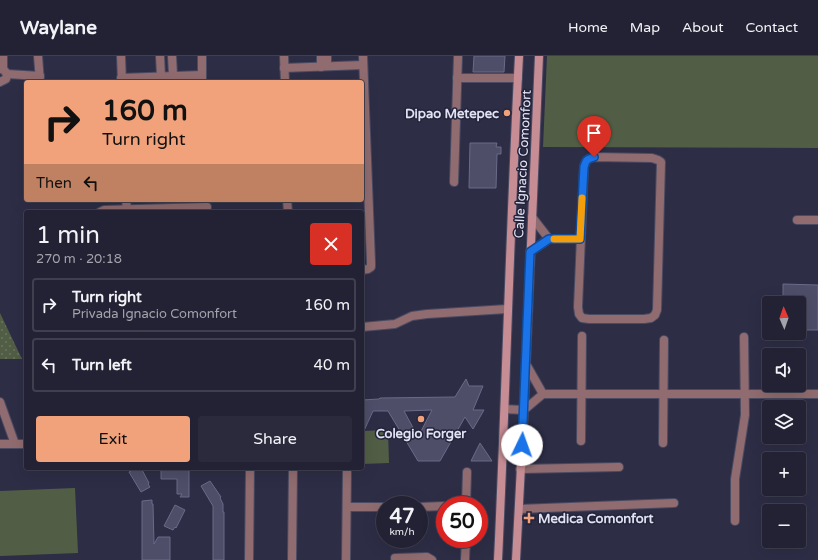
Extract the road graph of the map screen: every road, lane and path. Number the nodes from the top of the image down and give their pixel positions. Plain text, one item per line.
1 (3, 56) edge
2 (38, 56) edge
3 (121, 56) edge
4 (160, 56) edge
5 (172, 56) edge
6 (202, 56) edge
7 (284, 56) edge
8 (321, 56) edge
9 (328, 56) edge
10 (363, 56) edge
11 (458, 56) edge
12 (519, 56) edge
13 (539, 56) edge
14 (363, 65) junction
15 (324, 66) junction
16 (284, 68) junction
17 (3, 70) edge
18 (173, 75) junction
19 (161, 76) junction
20 (457, 78) junction
21 (518, 78) junction
22 (40, 79) edge
23 (202, 79) edge
24 (122, 80) edge
25 (285, 80) edge
26 (364, 80) edge
27 (0, 82) edge
28 (364, 90) edge
29 (454, 182) dead end
30 (126, 202) edge
31 (207, 206) edge
32 (126, 209) junction
33 (104, 210) edge
34 (532, 217) junction
35 (796, 220) dead end
36 (818, 220) edge
37 (549, 239) junction
38 (580, 239) junction
39 (530, 252) junction
40 (364, 270) edge
41 (507, 309) junction
42 (364, 327) edge
43 (582, 336) dead end
44 (744, 337) dead end
45 (664, 340) dead end
46 (526, 364) junction
47 (543, 394) junction
48 (581, 394) junction
49 (663, 394) junction
50 (745, 394) junction
51 (818, 394) edge
52 (0, 402) edge
53 (505, 409) junction
54 (524, 410) junction
55 (581, 442) dead end
56 (663, 443) dead end
57 (0, 444) edge
58 (15, 444) junction
59 (24, 444) edge
60 (618, 467) dead end
61 (250, 470) edge
62 (293, 470) edge
63 (520, 470) junction
64 (347, 472) dead end
65 (467, 472) dead end
66 (466, 496) edge
67 (674, 503) dead end
68 (347, 507) junction
69 (376, 507) edge
70 (519, 509) junction
71 (735, 521) dead end
72 (466, 548) edge
73 (395, 558) dead end
74 (249, 560) edge
75 (292, 560) edge
76 (346, 560) edge
77 (432, 560) edge
78 (465, 560) edge
79 (498, 560) edge
80 (516, 560) edge

1 - 17 street
2 - 22 street
3 - 24 street
4 - 19 street
5 - 18 street
6 - 23 street
7 - 16 street
8 - 15 street
9 - 15 street
10 - 14 street
11 - 20 street
12 - 21 main road, Calle Ignacio Comonfort
13 - 34 main road, Calle Ignacio Comonfort
14 - 15 street
14 - 26 street
15 - 16 street
16 - 25 street
17 - 22 street
17 - 27 street
18 - 19 street
18 - 23 street
19 - 24 street
20 - 21 street
20 - 29 street
21 - 41 main road, Calle Ignacio Comonfort
28 - 40 street
30 - 32 street
31 - 32 street
32 - 33 street
34 - 37 street
34 - 39 main road, Calle Ignacio Comonfort
35 - 36 street
37 - 38 street
37 - 39 street
38 - 38 street
39 - 46 main road, Calle Ignacio Comonfort
41 - 42 street
41 - 53 main road, Calle Ignacio Comonfort
43 - 48 street
44 - 50 street
45 - 49 street
46 - 47 street
46 - 54 main road, Calle Ignacio Comonfort
47 - 48 street
47 - 54 street
48 - 49 street
48 - 55 street
49 - 50 street
49 - 56 street
50 - 51 street
50 - 71 street
52 - 58 street
53 - 54 street
53 - 79 main road, Calle Ignacio Comonfort
54 - 63 main road, Calle Ignacio Comonfort
57 - 58 street
58 - 59 street
60 - 63 street
61 - 74 street
62 - 75 street
63 - 70 main road, Calle Ignacio Comonfort
64 - 68 street
65 - 66 street
67 - 70 street
68 - 69 street
68 - 76 street
70 - 80 main road, Calle Ignacio Comonfort
72 - 78 street
73 - 77 street

